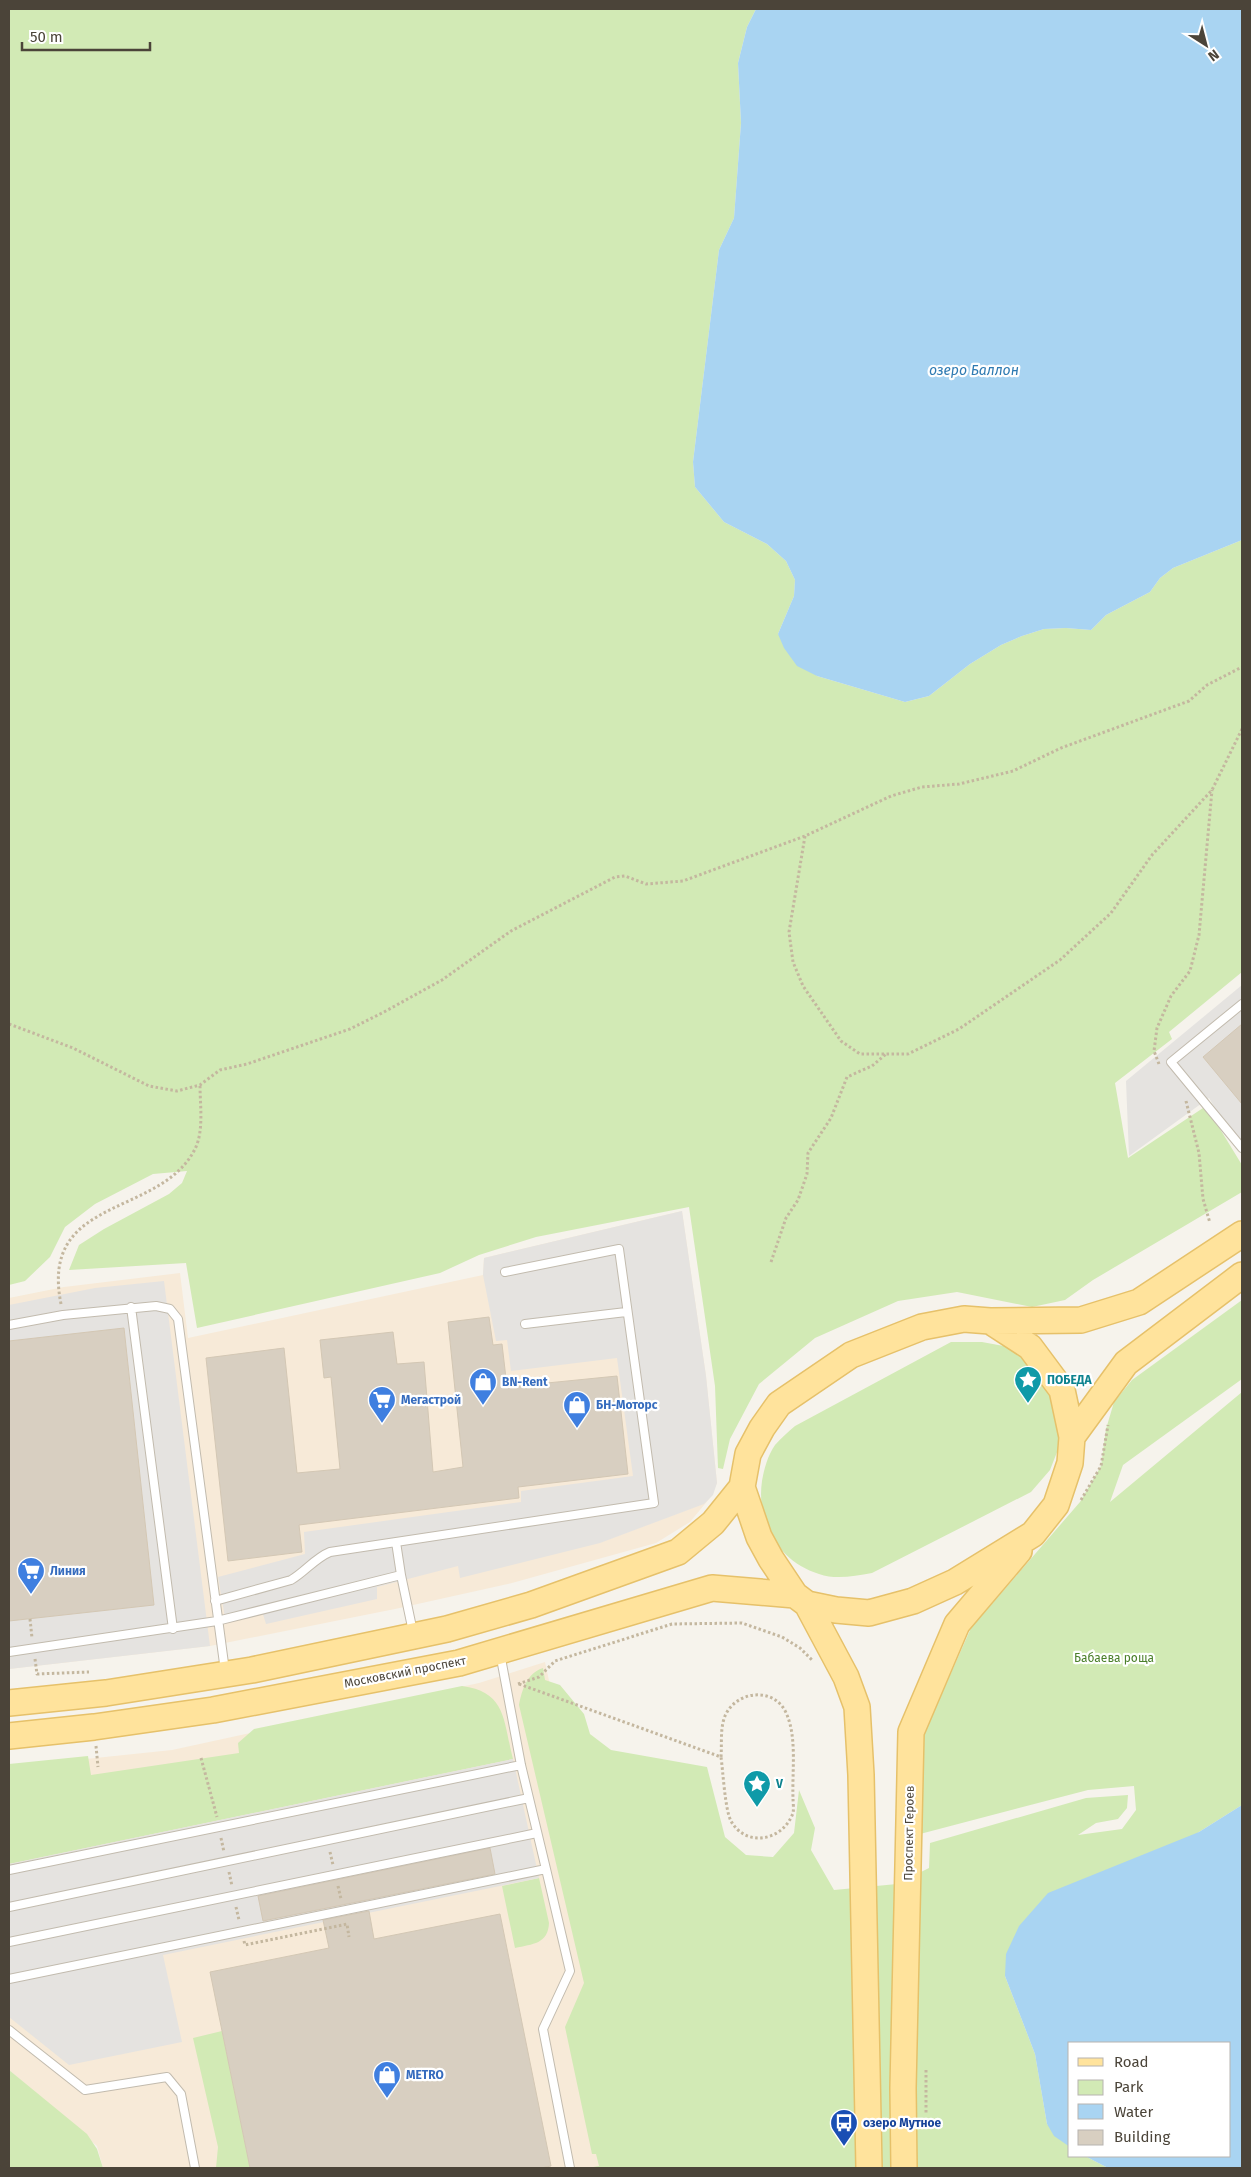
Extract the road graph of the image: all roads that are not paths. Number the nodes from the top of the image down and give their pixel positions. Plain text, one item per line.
1 (1242, 1004) edge
2 (1242, 1148) edge
3 (1242, 1234) edge
4 (506, 1272) dead end
5 (1242, 1275) edge
6 (131, 1307) junction
7 (626, 1312) junction
8 (990, 1321) junction
9 (9, 1324) edge
10 (525, 1324) dead end
11 (1072, 1437) junction
12 (742, 1487) junction
13 (1033, 1534) junction
14 (396, 1542) junction
15 (401, 1575) junction
16 (801, 1600) junction
17 (215, 1601) junction
18 (217, 1621) junction
19 (173, 1629) junction
20 (414, 1636) junction
21 (9, 1652) edge
22 (499, 1652) junction
23 (226, 1674) junction
24 (9, 1704) edge
25 (9, 1736) edge
26 (521, 1765) junction
27 (529, 1798) junction
28 (537, 1833) junction
29 (546, 1869) junction
30 (9, 1870) edge
31 (9, 1907) edge
32 (9, 1942) edge
33 (9, 1979) edge
34 (9, 2030) edge
35 (195, 2168) edge
36 (570, 2168) edge
37 (869, 2168) edge
38 (904, 2168) edge

1 - 2 lane
3 - 8 main road
4 - 7 lane
5 - 11 main road
6 - 9 lane
6 - 17 lane
6 - 19 lane
7 - 10 lane
7 - 14 lane
8 - 11 main road, Проспект Героев
8 - 12 main road
11 - 13 main road, Проспект Героев
12 - 16 main road
12 - 20 main road
13 - 16 main road, Московский проспект
13 - 38 main road, Проспект Героев
14 - 15 lane
14 - 17 lane
15 - 18 lane
15 - 20 lane
16 - 22 main road, Московский проспект
16 - 37 main road
17 - 18 lane
18 - 19 lane
18 - 23 lane
19 - 21 lane
20 - 23 main road
22 - 25 main road, Московский проспект
22 - 26 lane
23 - 24 main road
26 - 27 lane
26 - 30 lane
27 - 28 lane
27 - 31 lane
28 - 29 lane
28 - 32 lane
29 - 33 lane
29 - 36 lane
34 - 35 lane

